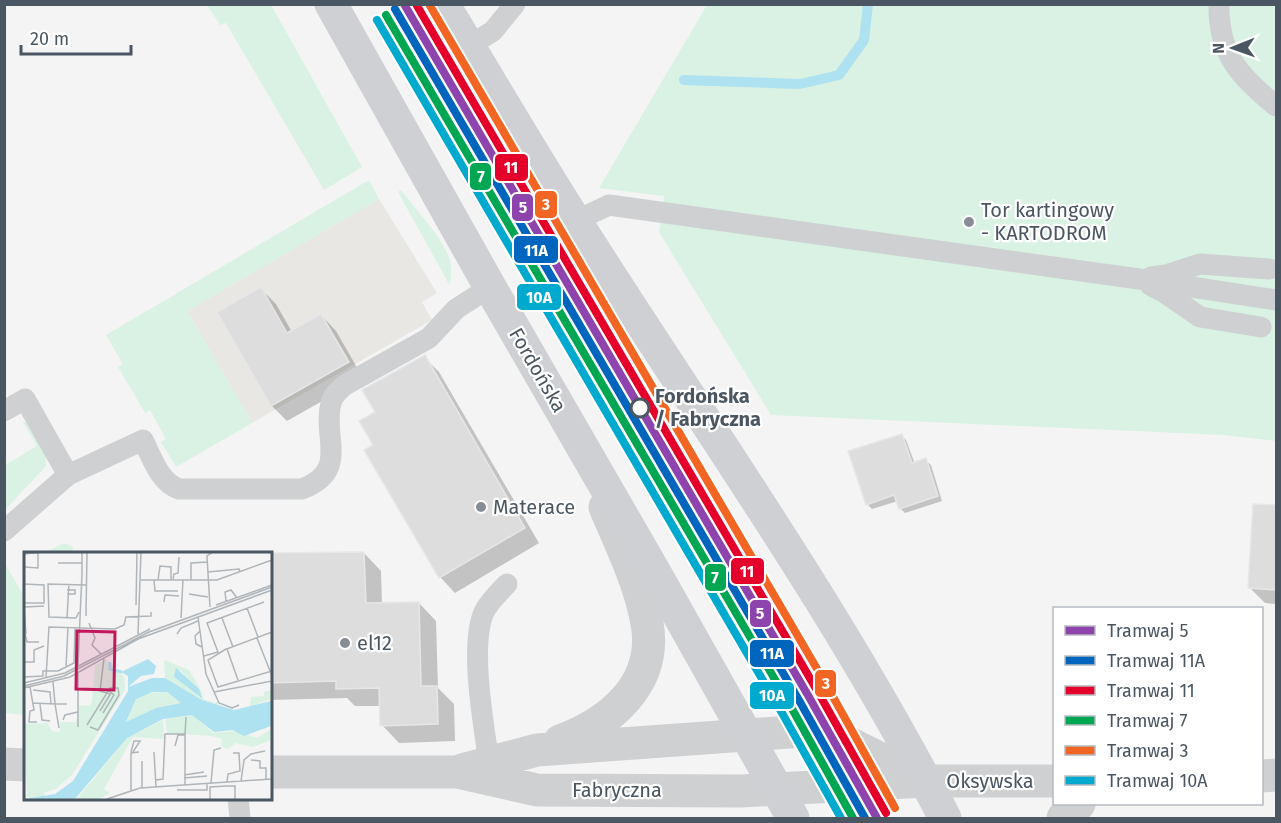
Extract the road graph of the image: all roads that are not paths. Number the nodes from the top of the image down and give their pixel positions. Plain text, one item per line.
1 (331, 4) edge
2 (443, 4) edge
3 (514, 4) edge
4 (1219, 4) edge
5 (469, 46) junction
6 (1276, 106) edge
7 (575, 221) junction
8 (1269, 269) dead end
9 (1138, 279) junction
10 (489, 287) junction
11 (1271, 300) edge
12 (1261, 327) dead end
13 (4, 411) edge
14 (578, 439) junction
15 (68, 475) junction
16 (4, 531) edge
17 (507, 584) dead end
18 (745, 735) junction
19 (537, 750) junction
20 (489, 763) junction
21 (4, 764) edge
22 (24, 765) edge
23 (272, 772) edge
24 (457, 772) junction
25 (1053, 781) edge
26 (926, 782) junction
27 (779, 790) junction
28 (238, 799) edge
29 (1078, 805) edge
30 (240, 819) edge
31 (793, 819) edge
32 (945, 819) edge
33 (1063, 819) edge

1 - 10 main road, Fordońska
2 - 5 main road
3 - 5 lane
4 - 6 lane
5 - 7 main road
7 - 9 lane
7 - 26 main road
8 - 9 lane
9 - 11 lane
9 - 12 lane
10 - 14 main road, Fordońska
10 - 15 lane
13 - 15 lane
14 - 18 main road, Fordońska
14 - 19 street
15 - 16 lane
17 - 20 lane
18 - 19 street, Fabryczna
18 - 26 street, Fabryczna
18 - 27 main road, Fordońska
19 - 20 street, Fabryczna
20 - 24 street, Fabryczna
21 - 22 street
23 - 24 street, Fabryczna
24 - 27 street, Fabryczna
25 - 26 street, Oksywska
26 - 27 street, Fabryczna
26 - 32 main road
27 - 31 main road, Fordońska
28 - 30 lane
29 - 33 street

